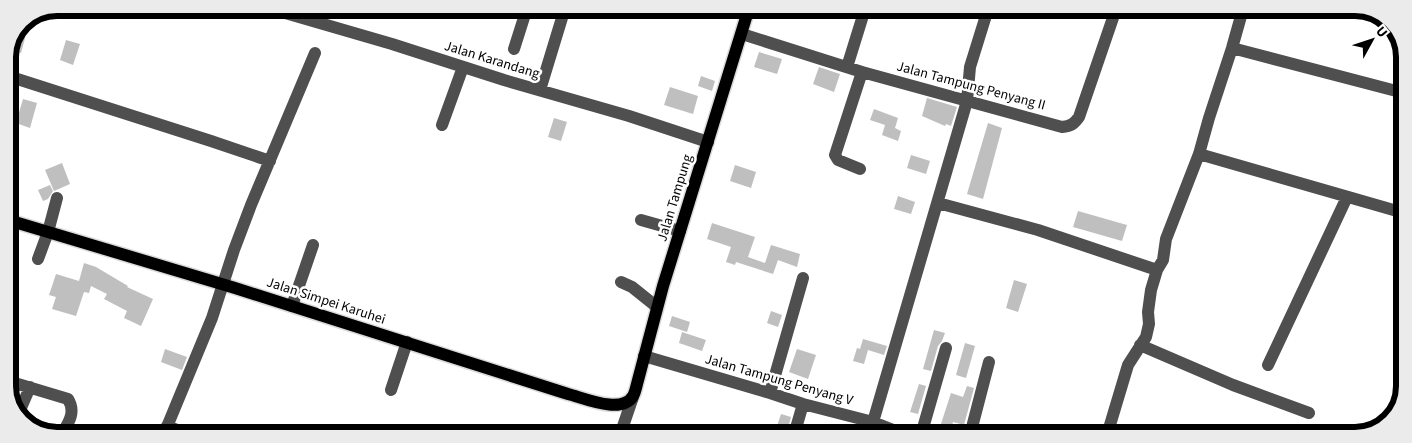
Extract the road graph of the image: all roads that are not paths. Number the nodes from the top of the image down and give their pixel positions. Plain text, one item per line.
1 (294, 16) edge
2 (524, 16) edge
3 (563, 16) edge
4 (747, 16) edge
5 (863, 16) edge
6 (986, 16) edge
7 (1114, 16) edge
8 (1241, 16) edge
9 (742, 34) junction
10 (1232, 48) junction
11 (514, 49) dead end
12 (316, 52) dead end
13 (463, 67) junction
14 (847, 67) junction
15 (862, 72) junction
16 (16, 79) edge
17 (540, 90) junction
18 (1396, 91) edge
19 (967, 101) junction
20 (442, 125) dead end
21 (708, 142) junction
22 (1199, 154) junction
23 (270, 161) junction
24 (860, 169) dead end
25 (1347, 197) junction
26 (57, 198) dead end
27 (938, 203) junction
28 (1396, 211) edge
29 (641, 220) dead end
30 (16, 222) edge
31 (680, 231) junction
32 (48, 232) junction
33 (313, 245) dead end
34 (38, 259) dead end
35 (1157, 270) junction
36 (803, 278) dead end
37 (621, 282) dead end
38 (222, 284) junction
39 (292, 306) junction
40 (657, 307) junction
41 (406, 342) junction
42 (1140, 345) junction
43 (946, 348) dead end
44 (644, 356) junction
45 (989, 362) dead end
46 (1268, 365) dead end
47 (16, 383) edge
48 (30, 387) junction
49 (391, 390) dead end
50 (770, 393) junction
51 (633, 397) junction
52 (803, 404) junction
53 (22, 406) edge
54 (1309, 413) dead end
55 (873, 422) junction
56 (66, 427) edge
57 (166, 427) edge
58 (622, 427) edge
59 (796, 427) edge
60 (886, 427) edge
61 (922, 427) edge
62 (972, 427) edge
63 (1109, 427) edge

1 - 13 street, Jalan Karandang
2 - 11 street
3 - 17 street
4 - 9 main road, Jalan Tampung
5 - 14 street
6 - 19 street
7 - 19 street, Jalan Tampung Penyang II
8 - 10 street
9 - 14 street, Jalan Tampung Penyang II
9 - 21 main road, Jalan Tampung
10 - 18 street
10 - 22 street
12 - 23 street
13 - 17 street, Jalan Karandang
13 - 20 street
14 - 15 street, Jalan Tampung Penyang II
15 - 19 street, Jalan Tampung Penyang II
15 - 24 street
16 - 23 street
17 - 21 street, Jalan Karandang
19 - 27 street
21 - 31 main road, Jalan Tampung
22 - 25 street
22 - 35 street
23 - 38 street
25 - 28 street
25 - 46 street
26 - 32 street
27 - 35 street
27 - 55 street
29 - 31 street
30 - 32 main road, Jalan Simpei Karuhei
31 - 40 main road, Jalan Tampung
32 - 34 street
32 - 38 main road, Jalan Simpei Karuhei
33 - 39 street
35 - 42 street
36 - 50 street
37 - 40 street
38 - 39 main road, Jalan Simpei Karuhei
38 - 57 street
39 - 41 main road, Jalan Simpei Karuhei
40 - 44 main road, Jalan Tampung
41 - 49 street
41 - 51 main road, Jalan Simpei Karuhei
42 - 54 street
42 - 63 street
43 - 61 street
44 - 50 street, Jalan Tampung Penyang V
44 - 51 main road, Jalan Tampung
45 - 62 street
47 - 48 street
48 - 53 street
48 - 56 street
50 - 52 street, Jalan Tampung Penyang V
51 - 58 street
52 - 55 street, Jalan Tampung Penyang V
52 - 59 street
55 - 60 street, Jalan Tampung Penyang V

